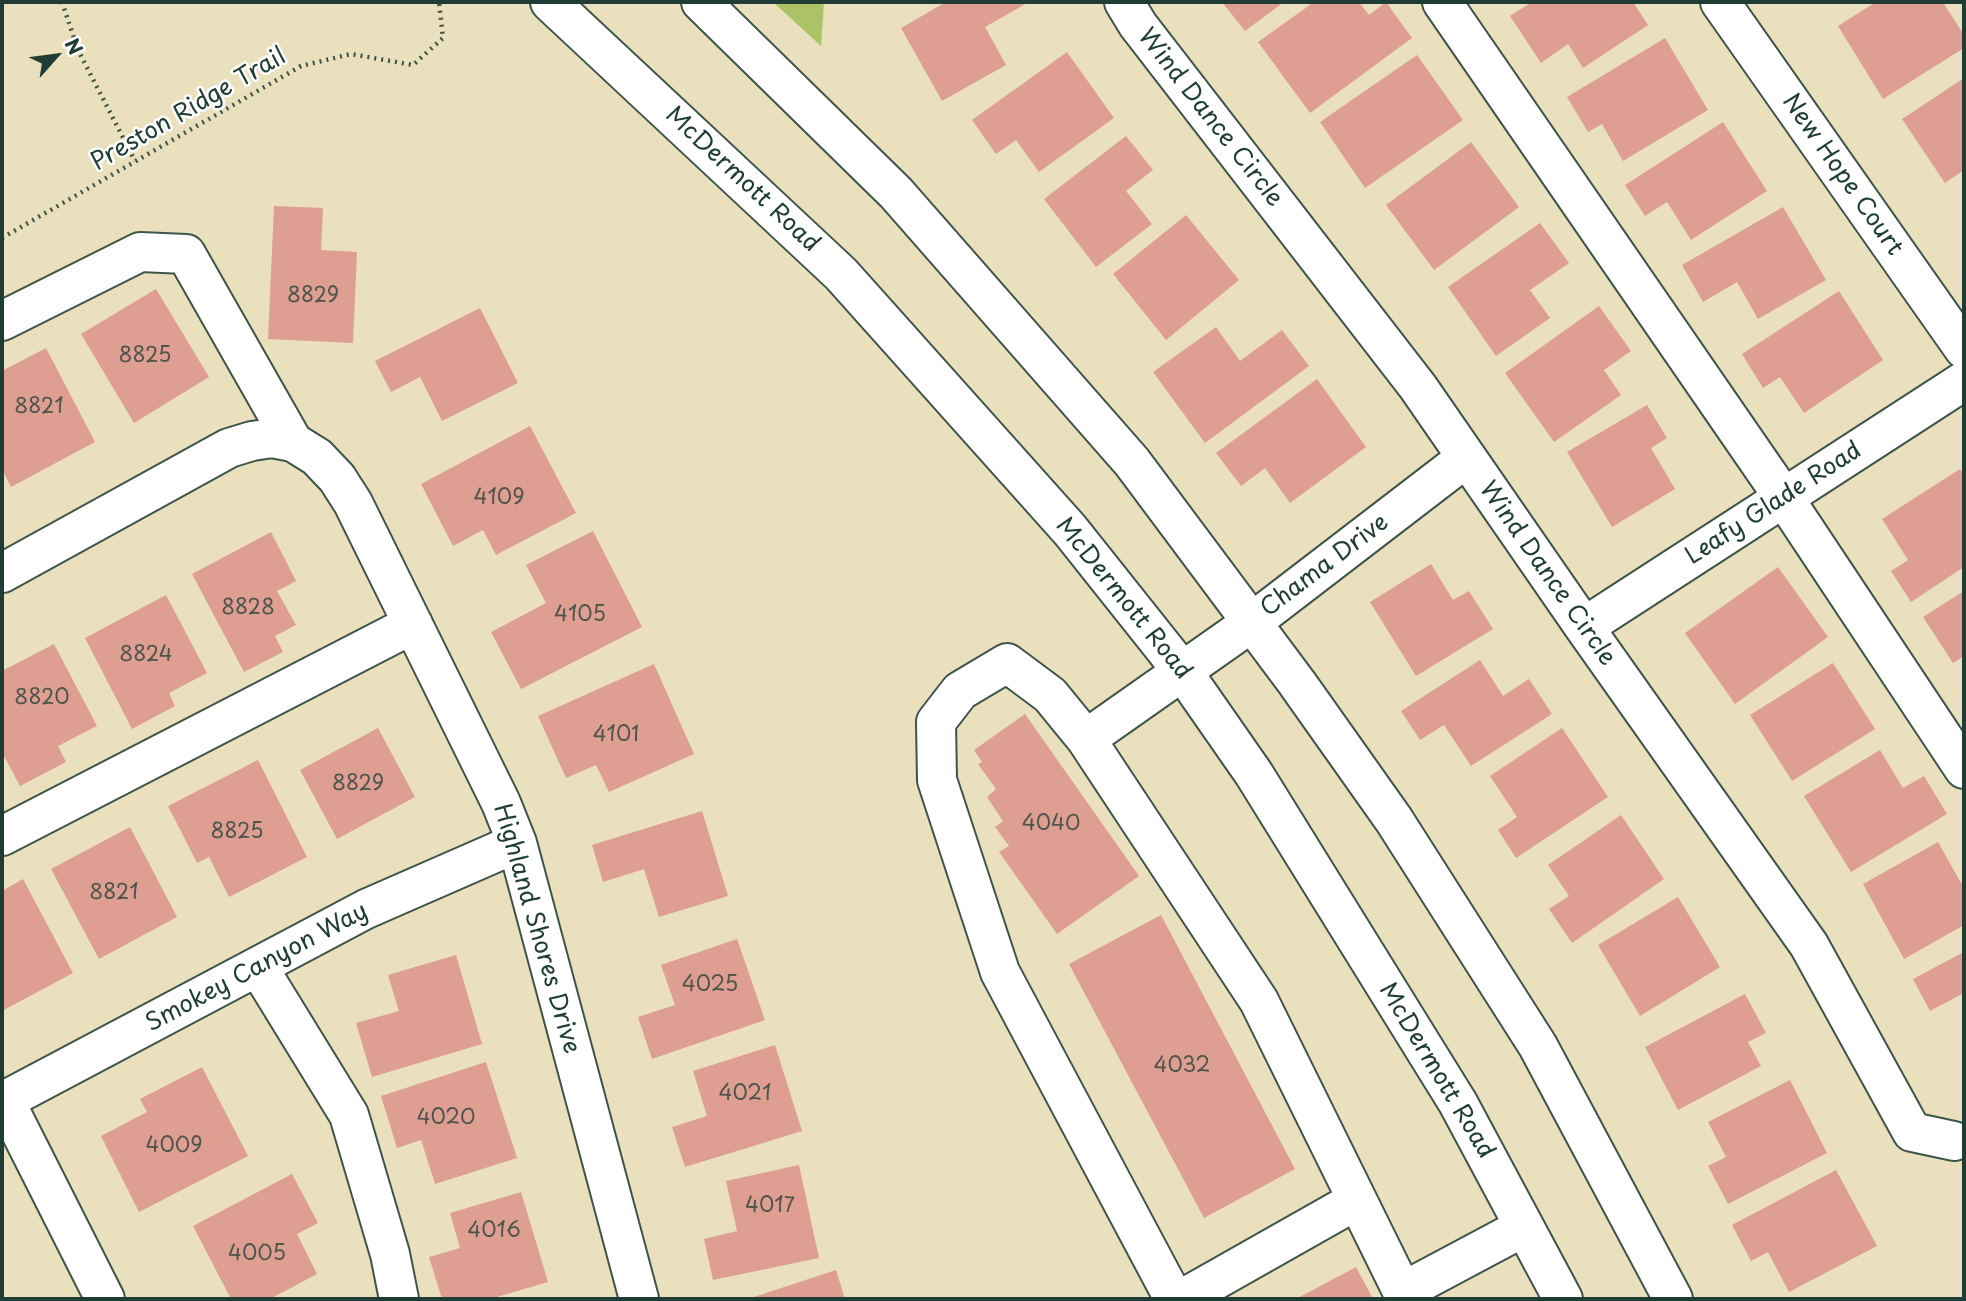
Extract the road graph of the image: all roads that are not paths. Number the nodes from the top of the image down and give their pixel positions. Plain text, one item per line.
1 (550, 2) edge
2 (701, 2) edge
3 (1125, 2) edge
4 (1442, 2) edge
5 (1720, 2) edge
6 (2, 321) edge
7 (1964, 349) edge
8 (1964, 381) edge
9 (293, 442) junction
10 (1466, 458) junction
11 (1784, 498) junction
12 (2, 573) edge
13 (1251, 623) junction
14 (413, 624) junction
15 (1584, 627) junction
16 (1183, 672) junction
17 (1086, 739) junction
18 (1964, 769) edge
19 (2, 836) edge
20 (517, 843) junction
21 (258, 967) junction
22 (3, 1102) edge
23 (1954, 1141) dead end
24 (1357, 1200) junction
25 (1524, 1227) junction
26 (1404, 1296) edge
27 (105, 1299) edge
28 (399, 1299) edge
29 (639, 1299) edge
30 (1174, 1299) edge
31 (1182, 1299) edge
32 (1563, 1299) edge
33 (1673, 1299) edge

1 - 16 street, McDermott Road
2 - 13 street
3 - 10 street, Wind Dance Circle
4 - 11 street
5 - 7 street, New Hope Court
6 - 9 street
8 - 11 street, Leafy Glade Road
9 - 12 street
9 - 14 street, Highland Shores Drive
10 - 13 street, Chama Drive
10 - 15 street, Wind Dance Circle
11 - 15 street, Leafy Glade Road
11 - 18 street
13 - 16 street, Chama Drive
13 - 33 street
14 - 19 street
14 - 20 street, Highland Shores Drive
15 - 23 street, Wind Dance Circle
16 - 17 street, Chama Drive
16 - 25 street, McDermott Road
17 - 24 street
17 - 30 street
20 - 21 street, Smokey Canyon Way
20 - 29 street, Highland Shores Drive
21 - 22 street, Smokey Canyon Way
21 - 28 street
22 - 27 street
24 - 26 street
24 - 31 street
25 - 26 street
25 - 32 street, McDermott Road

